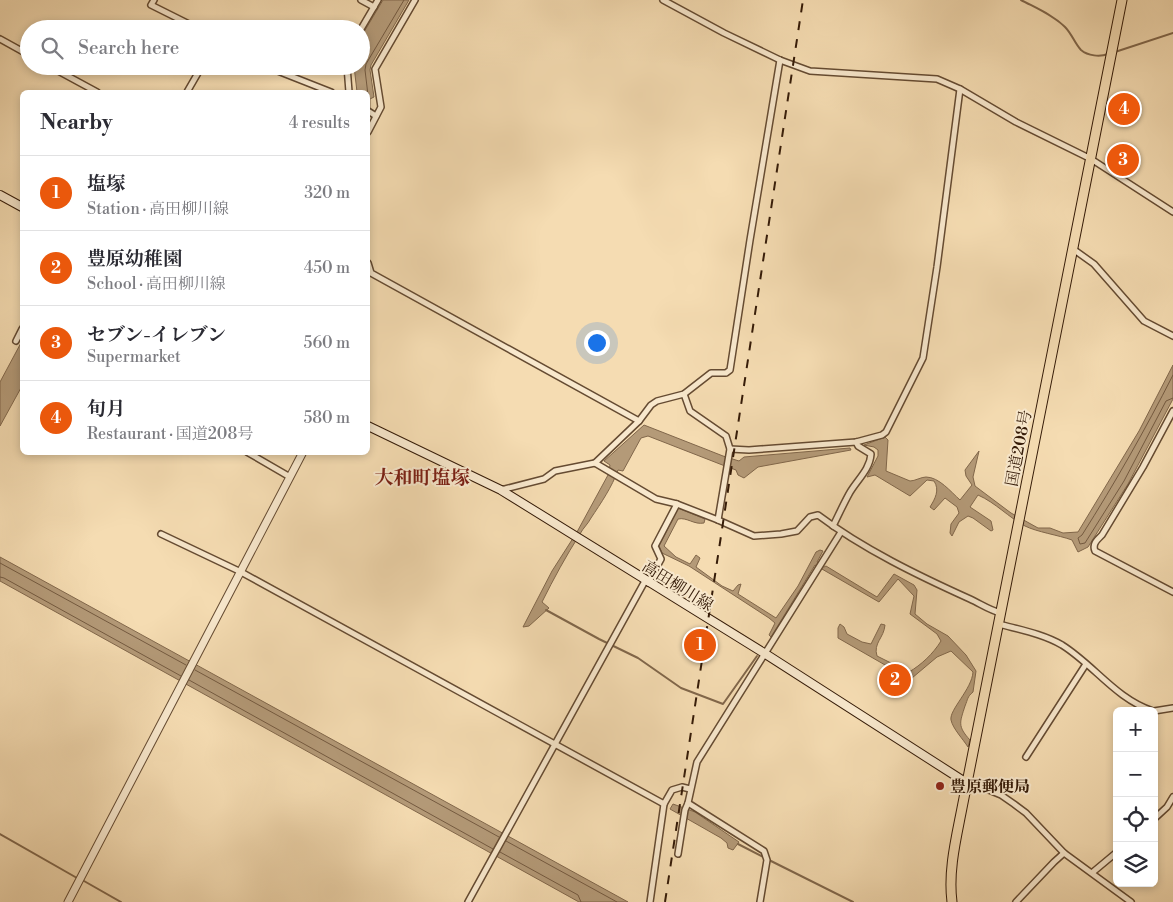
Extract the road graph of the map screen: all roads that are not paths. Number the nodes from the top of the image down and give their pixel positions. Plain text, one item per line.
1 (154, 0) edge
2 (361, 0) edge
3 (378, 0) edge
4 (415, 0) edge
5 (663, 0) edge
6 (1122, 0) edge
7 (374, 7) junction
8 (181, 20) edge
9 (366, 20) edge
10 (0, 39) edge
11 (20, 50) edge
12 (780, 60) junction
13 (66, 75) edge
14 (197, 75) edge
15 (288, 75) edge
16 (348, 75) edge
17 (960, 89) junction
18 (93, 90) edge
19 (189, 90) edge
20 (326, 90) edge
21 (349, 90) edge
22 (370, 112) edge
23 (376, 116) junction
24 (370, 128) edge
25 (1091, 159) junction
26 (0, 194) edge
27 (20, 207) edge
28 (1173, 212) edge
29 (1073, 249) junction
30 (370, 269) edge
31 (20, 333) edge
32 (1173, 336) edge
33 (16, 341) dead end
34 (684, 394) junction
35 (1173, 411) edge
36 (639, 421) junction
37 (370, 427) edge
38 (856, 442) junction
39 (730, 449) junction
40 (252, 455) edge
41 (301, 455) edge
42 (595, 463) junction
43 (290, 477) junction
44 (501, 490) junction
45 (677, 504) junction
46 (718, 520) junction
47 (833, 526) junction
48 (841, 532) junction
49 (161, 534) dead end
50 (241, 572) junction
51 (647, 582) junction
52 (1173, 592) edge
53 (1001, 613) junction
54 (999, 624) junction
55 (764, 653) junction
56 (1086, 664) junction
57 (1146, 707) edge
58 (1173, 708) edge
59 (1158, 710) edge
60 (555, 744) junction
61 (1026, 756) dead end
62 (968, 781) junction
63 (690, 789) junction
64 (1173, 797) edge
65 (688, 803) junction
66 (664, 804) junction
67 (1158, 815) edge
68 (1064, 853) junction
69 (678, 854) dead end
70 (1113, 855) edge
71 (1093, 872) junction
72 (68, 902) edge
73 (468, 902) edge
74 (650, 902) edge
75 (760, 902) edge
76 (952, 902) edge
77 (1016, 902) edge
78 (1132, 902) edge

1 - 8 street
2 - 7 street
3 - 7 street
4 - 23 street
5 - 12 street
6 - 25 highway, 国道208号
7 - 9 street
10 - 11 street
12 - 17 street
12 - 34 street
13 - 18 street
14 - 19 street
15 - 20 street
16 - 21 street
17 - 25 street
17 - 38 street
22 - 23 street
23 - 24 street
25 - 28 street
25 - 29 highway, 国道208号
26 - 27 main road
29 - 32 street
29 - 53 highway, 国道208号
30 - 36 street
31 - 33 street
34 - 36 street
34 - 39 street
35 - 52 street
36 - 42 street
37 - 44 main road, 高田柳川線
38 - 39 street
38 - 47 street
39 - 46 street
40 - 43 street
41 - 43 street
42 - 44 street
42 - 45 street
43 - 50 street
44 - 51 main road, 高田柳川線
45 - 46 street
45 - 51 street
46 - 47 street
47 - 48 street
48 - 53 street
48 - 55 street
49 - 50 street
50 - 60 street
50 - 72 street
51 - 55 main road, 高田柳川線
51 - 60 street
53 - 54 highway, 国道208号
54 - 56 street
54 - 62 highway, 国道208号
55 - 62 main road, 高田柳川線
55 - 63 street
56 - 57 street
56 - 61 street
58 - 59 street
60 - 66 street
60 - 73 street
62 - 68 street
62 - 76 highway, 国道208号
63 - 65 street
63 - 66 street
64 - 67 street
65 - 69 street
65 - 75 street
66 - 74 street
68 - 71 street
68 - 77 street
70 - 71 street
71 - 78 street

